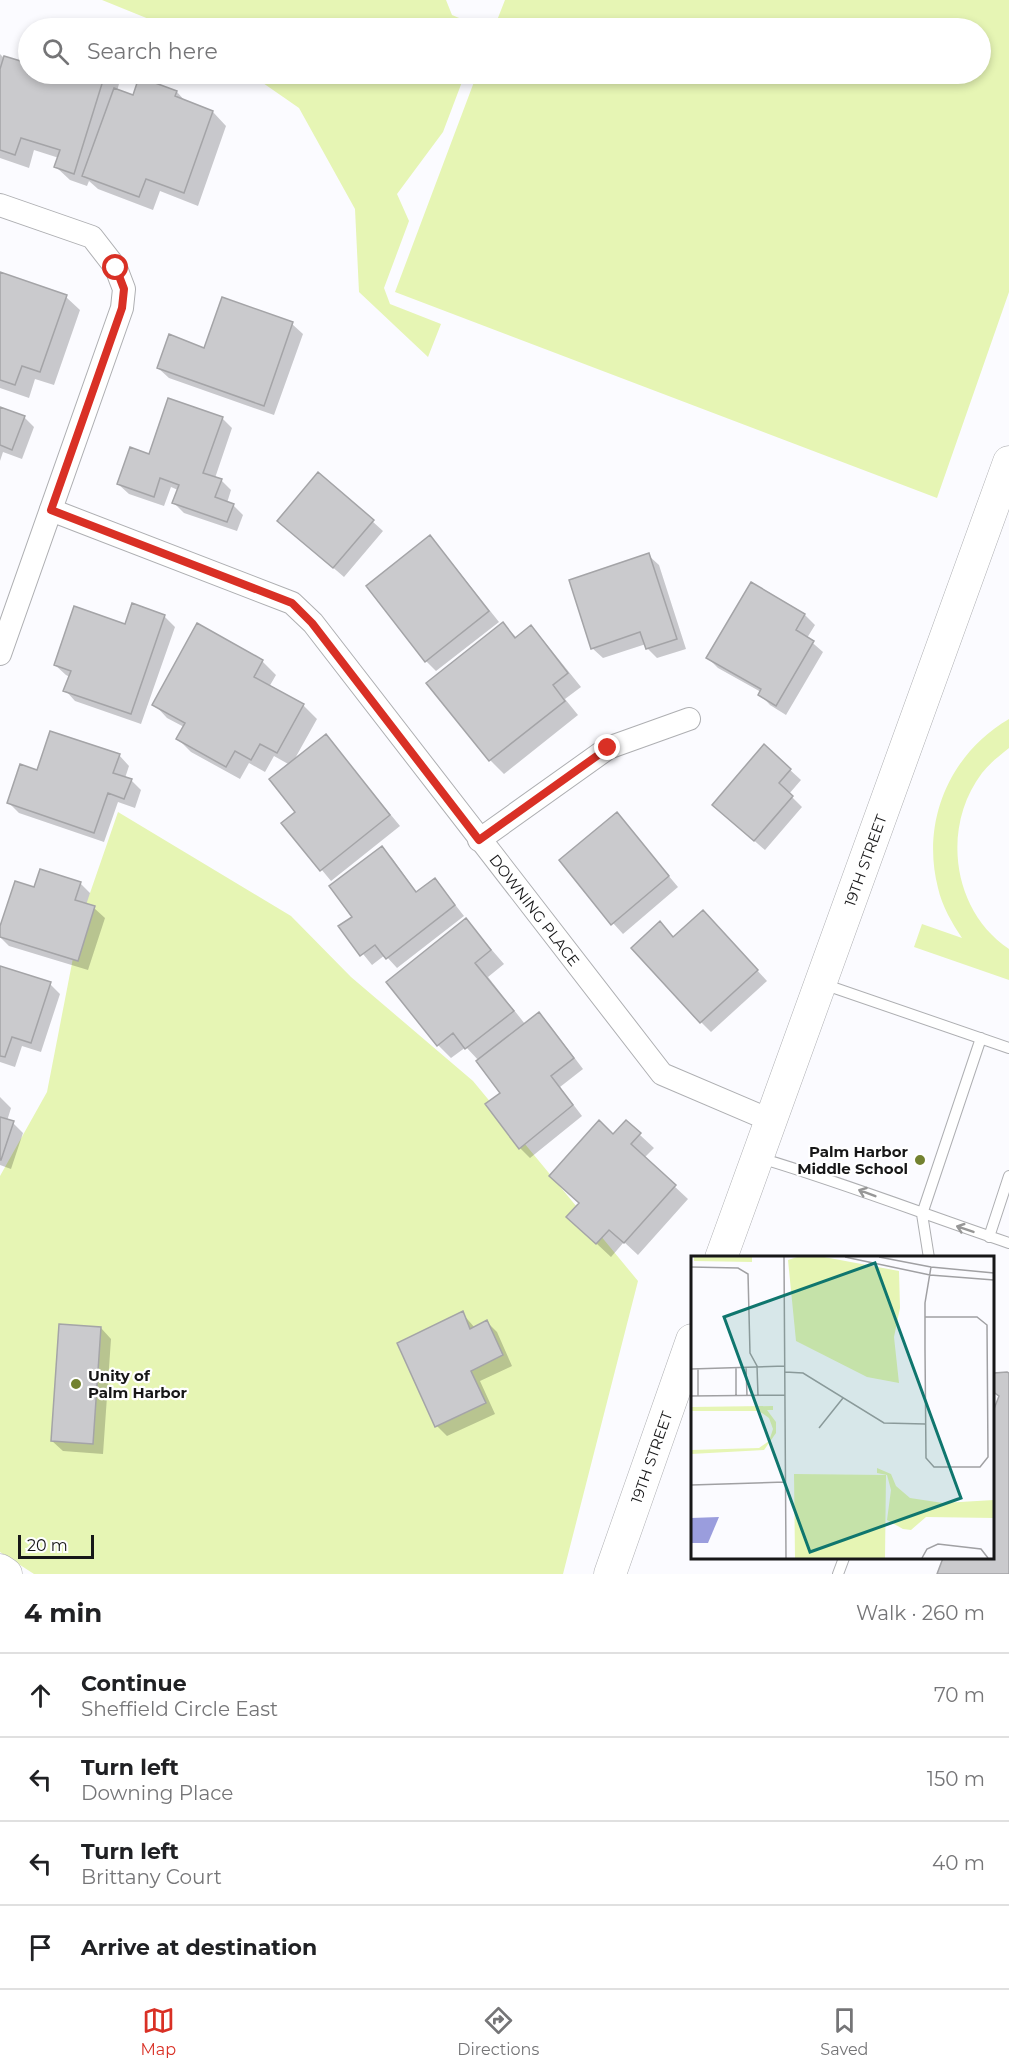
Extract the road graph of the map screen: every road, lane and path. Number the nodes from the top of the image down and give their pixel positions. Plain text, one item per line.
1 (0, 205) edge
2 (1008, 469) edge
3 (51, 510) junction
4 (0, 654) edge
5 (689, 719) dead end
6 (479, 840) junction
7 (820, 983) junction
8 (981, 1038) junction
9 (1009, 1048) edge
10 (770, 1120) junction
11 (757, 1157) junction
12 (1009, 1176) edge
13 (922, 1214) junction
14 (989, 1237) junction
15 (1009, 1243) edge
16 (722, 1256) edge
17 (929, 1256) edge
18 (691, 1346) edge
19 (843, 1559) edge
20 (0, 1570) edge
21 (6, 1574) edge
22 (610, 1574) edge
23 (838, 1574) edge

1 - 3 street
2 - 7 street, 19TH STREET
3 - 4 street
3 - 6 street, DOWNING PLACE
5 - 6 street
6 - 10 street, DOWNING PLACE
7 - 8 lane
7 - 10 street, 19TH STREET
8 - 9 lane
8 - 13 lane
10 - 11 street, 19TH STREET
13 -> 11 lane
11 - 16 street, 19TH STREET
12 - 14 lane
14 -> 13 lane
13 - 17 lane
14 - 15 lane
18 - 22 street, 19TH STREET
19 - 23 lane
20 - 21 street

